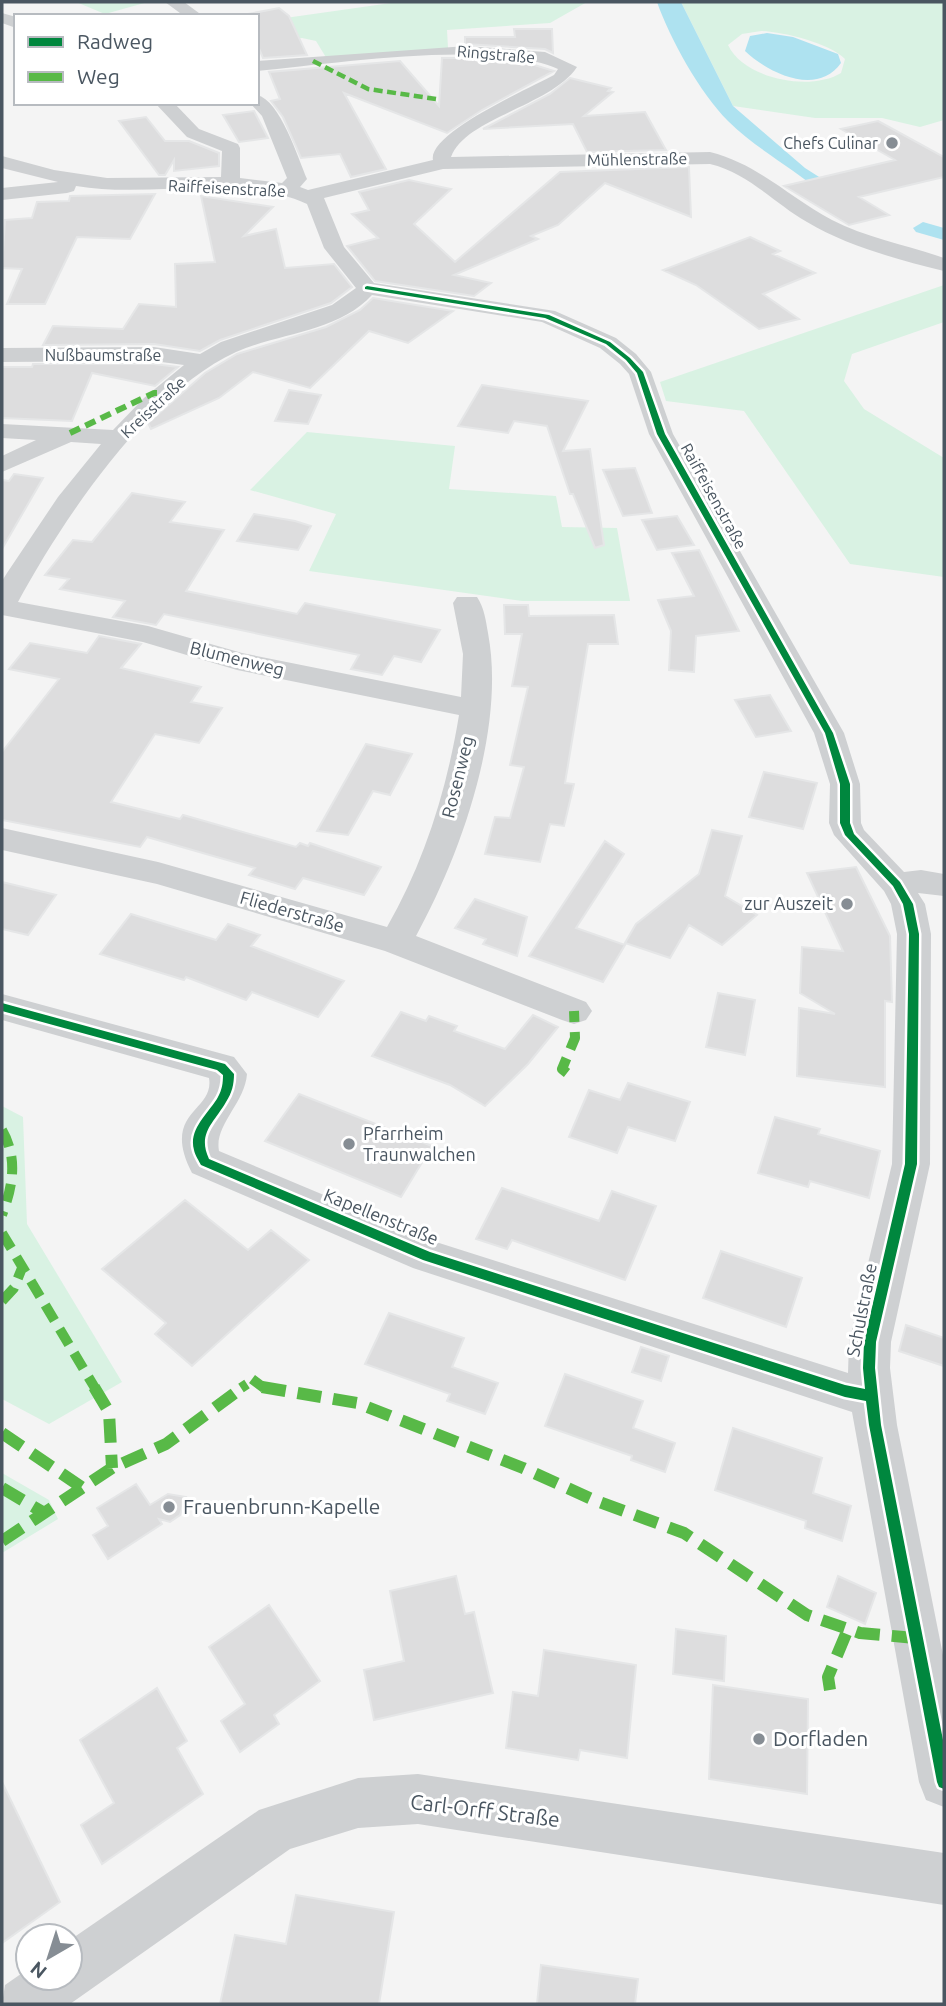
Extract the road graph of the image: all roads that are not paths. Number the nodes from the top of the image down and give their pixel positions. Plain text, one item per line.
1 (173, 2) edge
2 (192, 14) edge
3 (259, 66) edge
4 (259, 102) edge
5 (166, 105) edge
6 (2, 162) edge
7 (443, 163) junction
8 (87, 181) junction
9 (230, 185) junction
10 (287, 189) junction
11 (2, 194) edge
12 (307, 196) junction
13 (944, 265) edge
14 (367, 288) junction
15 (2, 355) edge
16 (204, 361) junction
17 (2, 432) edge
18 (70, 433) junction
19 (119, 438) junction
20 (2, 466) edge
21 (467, 603) dead end
22 (2, 606) edge
23 (474, 709) junction
24 (2, 839) edge
25 (897, 884) junction
26 (944, 885) edge
27 (396, 942) junction
28 (2, 1007) edge
29 (574, 1011) dead end
30 (871, 1395) junction
31 (944, 1782) edge
32 (944, 1879) edge
33 (84, 1962) edge
34 (42, 1992) edge
35 (24, 2004) edge

1 - 2 street
3 - 7 street, Ringstraße
4 - 10 street
5 - 9 street
6 - 8 street, Raiffeisenstraße
7 - 12 street, Mühlenstraße
7 - 13 street, Mühlenstraße
8 - 9 street, Raiffeisenstraße
8 - 11 street
9 - 10 street, Raiffeisenstraße
10 - 12 street, Raiffeisenstraße
12 - 14 street, Raiffeisenstraße
14 - 16 street, Kreisstraße
14 - 25 street, Raiffeisenstraße
15 - 16 street, Nußbaumstraße
16 - 19 street, Kreisstraße
17 - 18 street
18 - 19 street
18 - 20 street
19 - 22 street, Kreisstraße
21 - 23 street, Rosenweg
22 - 23 street, Blumenweg
23 - 27 street, Rosenweg
24 - 27 street, Fliederstraße
25 - 26 street
25 - 30 street, Schulstraße
27 - 29 street, Fliederstraße
28 - 30 street, Kapellenstraße
30 - 31 street, Schulstraße
32 - 33 street, Carl-Orff Straße
34 - 35 street

